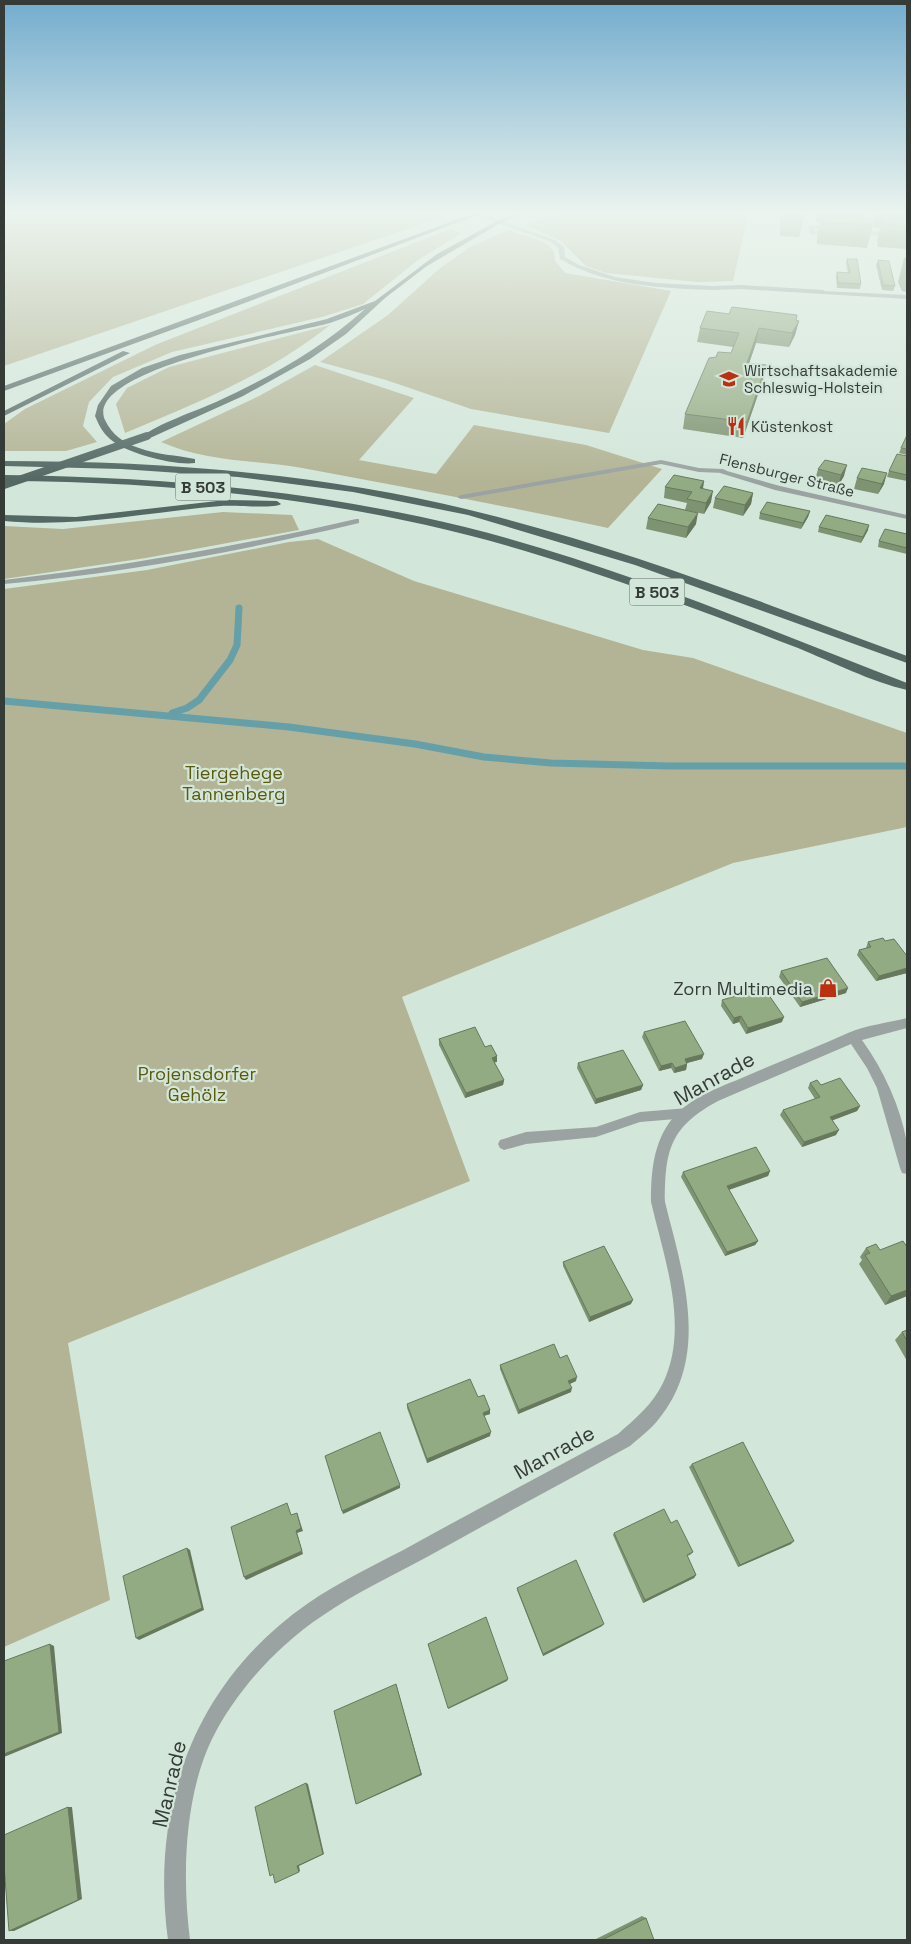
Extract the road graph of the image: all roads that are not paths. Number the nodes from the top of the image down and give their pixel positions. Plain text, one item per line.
1 (246, 301) edge
2 (378, 302) joint
3 (216, 312) junction
4 (4, 389) edge
5 (4, 414) edge
6 (4, 463) edge
7 (722, 471) joint
8 (266, 477) junction
9 (4, 478) edge
10 (4, 486) edge
11 (461, 496) dead end
12 (399, 517) junction
13 (907, 517) edge
14 (4, 518) edge
15 (356, 521) dead end
16 (4, 582) edge
17 (907, 660) edge
18 (907, 687) edge
19 (907, 1023) edge
20 (853, 1038) junction
21 (688, 1114) junction
22 (504, 1144) dead end
23 (907, 1168) edge
24 (180, 1940) edge

1 - 3 highway
2 - 8 highway
2 - 10 highway, bridge
3 - 4 highway
3 - 5 highway
6 - 8 highway, B 503
7 - 11 lane, Flensburger Straße
7 - 13 street, Flensburger Straße
8 - 17 highway, B 503
9 - 12 highway, B 503
12 - 14 highway, B 503
12 - 18 highway, B 503
15 - 16 lane
19 - 20 street, Manrade
20 - 21 street, Manrade
20 - 23 street
21 - 22 lane
21 - 24 street, Manrade

